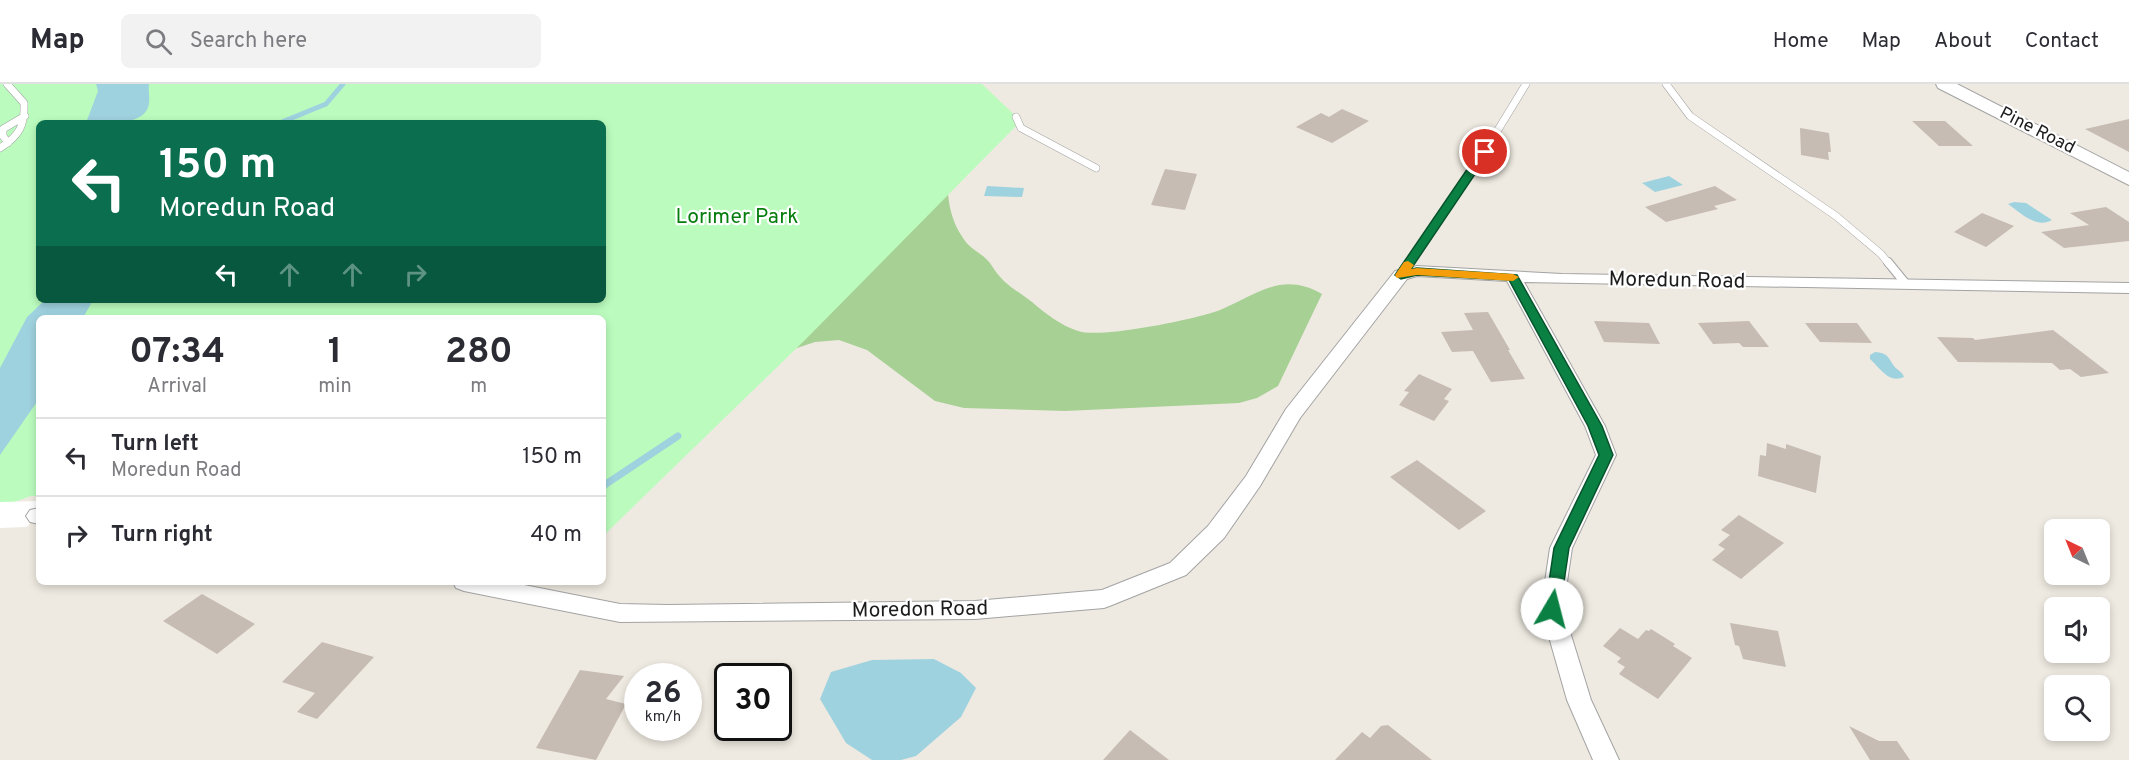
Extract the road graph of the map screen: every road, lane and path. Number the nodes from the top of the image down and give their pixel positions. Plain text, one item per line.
1 (7, 84) edge
2 (1526, 84) edge
3 (1666, 84) edge
4 (1944, 84) edge
5 (25, 116) junction
6 (1016, 117) dead end
7 (8, 143) junction
8 (0, 148) edge
9 (1096, 168) dead end
10 (2129, 179) edge
11 (1401, 275) junction
12 (1513, 277) junction
13 (1906, 284) junction
14 (2129, 288) edge
15 (479, 585) edge
16 (1606, 760) edge

1 - 5 lane
2 - 11 lane
3 - 13 lane
4 - 10 street, Pine Road
5 - 7 lane
5 - 7 lane
6 - 9 lane
7 - 8 lane
11 - 12 street, Moredun Road
11 - 15 street, Moredon Road
12 - 13 street, Moredun Road
12 - 16 street
13 - 14 street, Moredun Road

